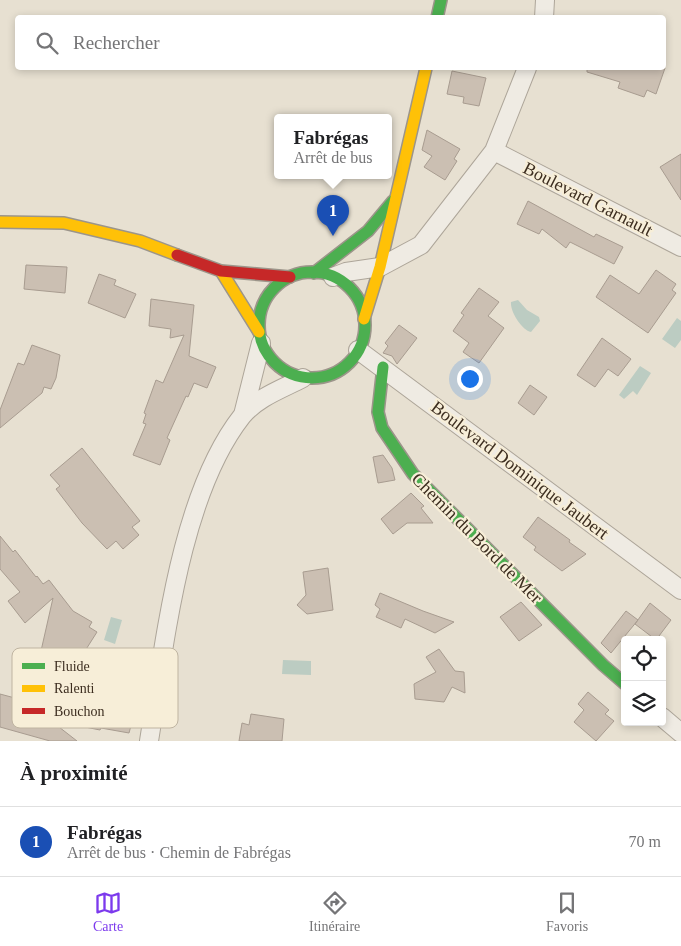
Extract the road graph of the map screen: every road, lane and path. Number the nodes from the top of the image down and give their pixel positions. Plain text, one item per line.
1 (441, 0) edge
2 (545, 0) edge
3 (438, 15) edge
4 (544, 15) edge
5 (426, 70) edge
6 (526, 70) edge
7 (494, 151) junction
8 (396, 197) junction
9 (0, 222) edge
10 (681, 247) edge
11 (380, 267) junction
12 (221, 272) junction
13 (314, 273) junction
14 (290, 277) junction
15 (333, 277) junction
16 (364, 319) junction
17 (260, 337) junction
18 (358, 350) junction
19 (383, 367) junction
20 (303, 378) junction
21 (243, 415) junction
22 (681, 590) edge
23 (164, 648) edge
24 (622, 681) edge
25 (666, 720) edge
26 (151, 728) edge
27 (681, 733) edge
28 (149, 741) edge

1 - 3 street
2 - 4 street
5 - 8 street
6 - 7 street
7 - 10 street, Boulevard Garnault
7 - 11 street
8 - 11 street
8 - 13 street
9 - 12 street
11 - 15 street
11 - 16 street
12 - 14 street
12 - 17 street
13 - 14 street
13 - 15 street
14 - 17 street
15 - 16 street
16 - 18 street
17 - 20 street
17 - 21 street
18 - 19 street, Boulevard Dominique Jaubert
18 - 20 street
19 - 22 street, Boulevard Dominique Jaubert
19 - 24 street, Chemin du Bord de Mer
20 - 21 street
21 - 23 street
25 - 27 street
26 - 28 street

